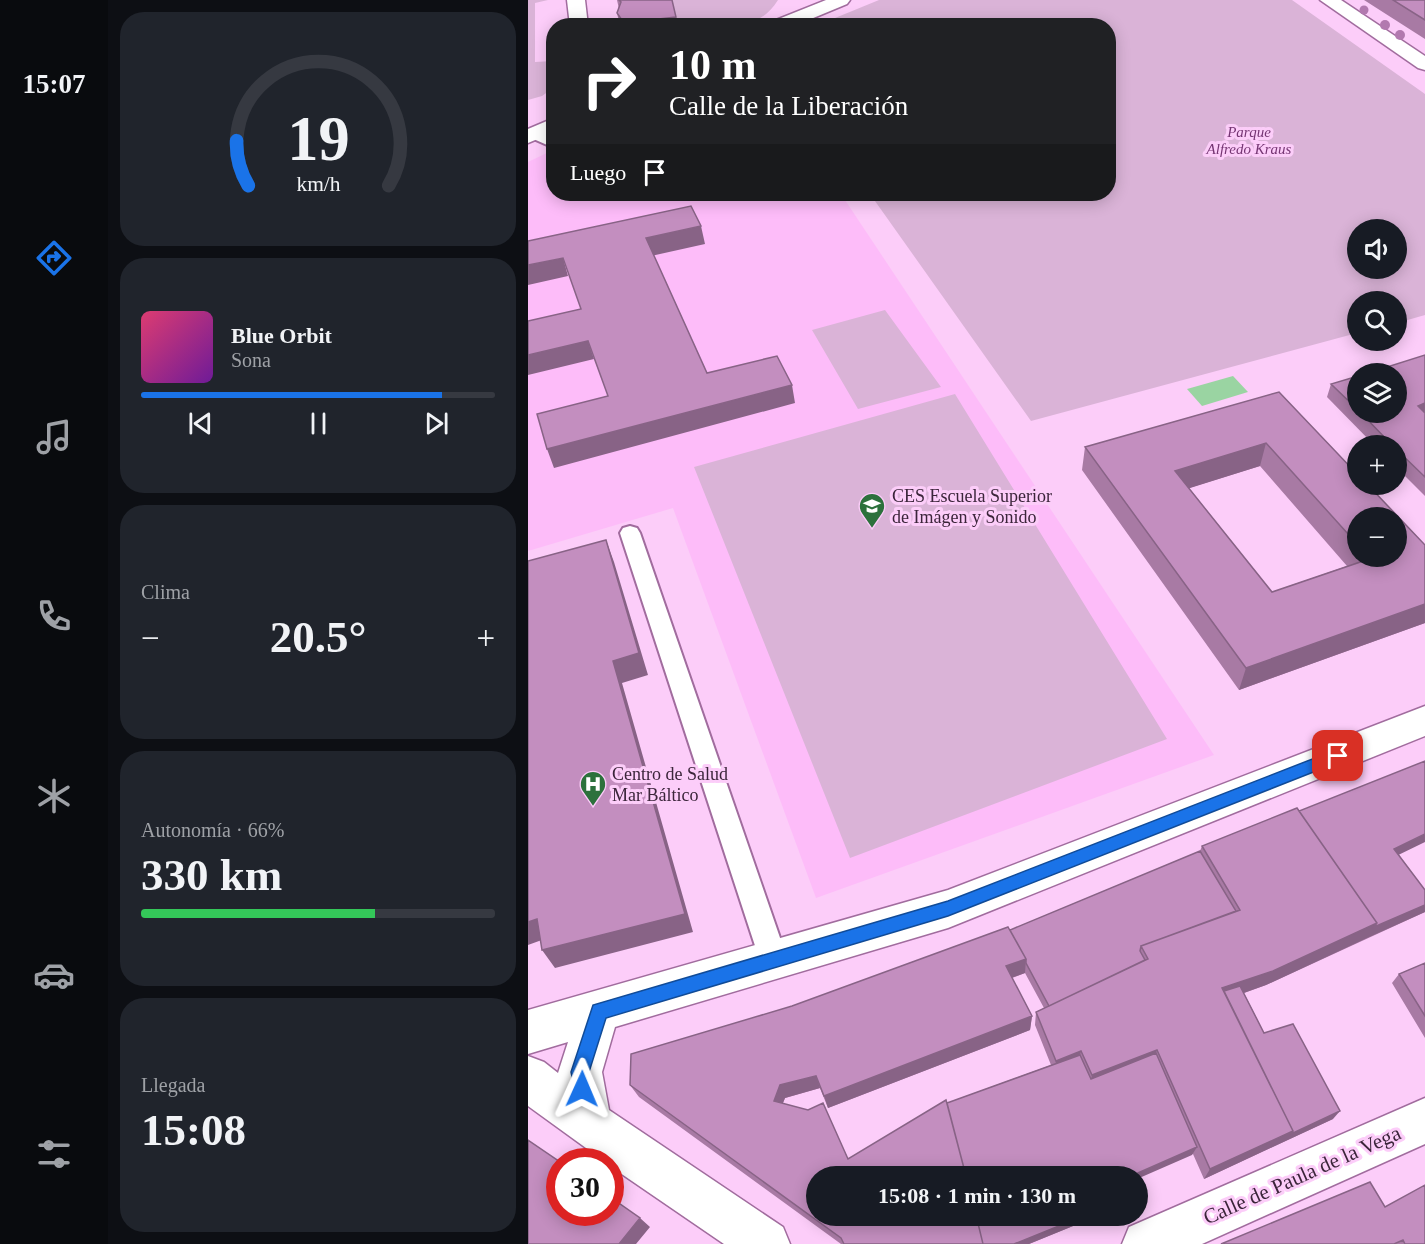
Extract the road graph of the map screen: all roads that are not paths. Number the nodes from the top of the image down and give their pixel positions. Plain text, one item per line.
1 (576, 0) edge
2 (797, 0) edge
3 (841, 0) edge
4 (1329, 0) edge
5 (578, 18) edge
6 (782, 18) edge
7 (796, 18) edge
8 (1425, 64) edge
9 (546, 128) edge
10 (531, 136) edge
11 (546, 141) edge
12 (630, 533) dead end
13 (1425, 721) edge
14 (774, 961) junction
15 (599, 1011) junction
16 (528, 1032) edge
17 (528, 1078) edge
18 (1425, 1121) edge
19 (588, 1123) junction
20 (766, 1244) edge
21 (1146, 1244) edge

1 - 5 street
2 - 6 street
3 - 7 street
4 - 8 street
9 - 10 street
10 - 11 lane
12 - 14 lane
13 - 14 street
14 - 15 street
15 - 16 street
15 - 19 street
17 - 19 street
18 - 21 street, Calle de Paula de la Vega
19 - 20 street

